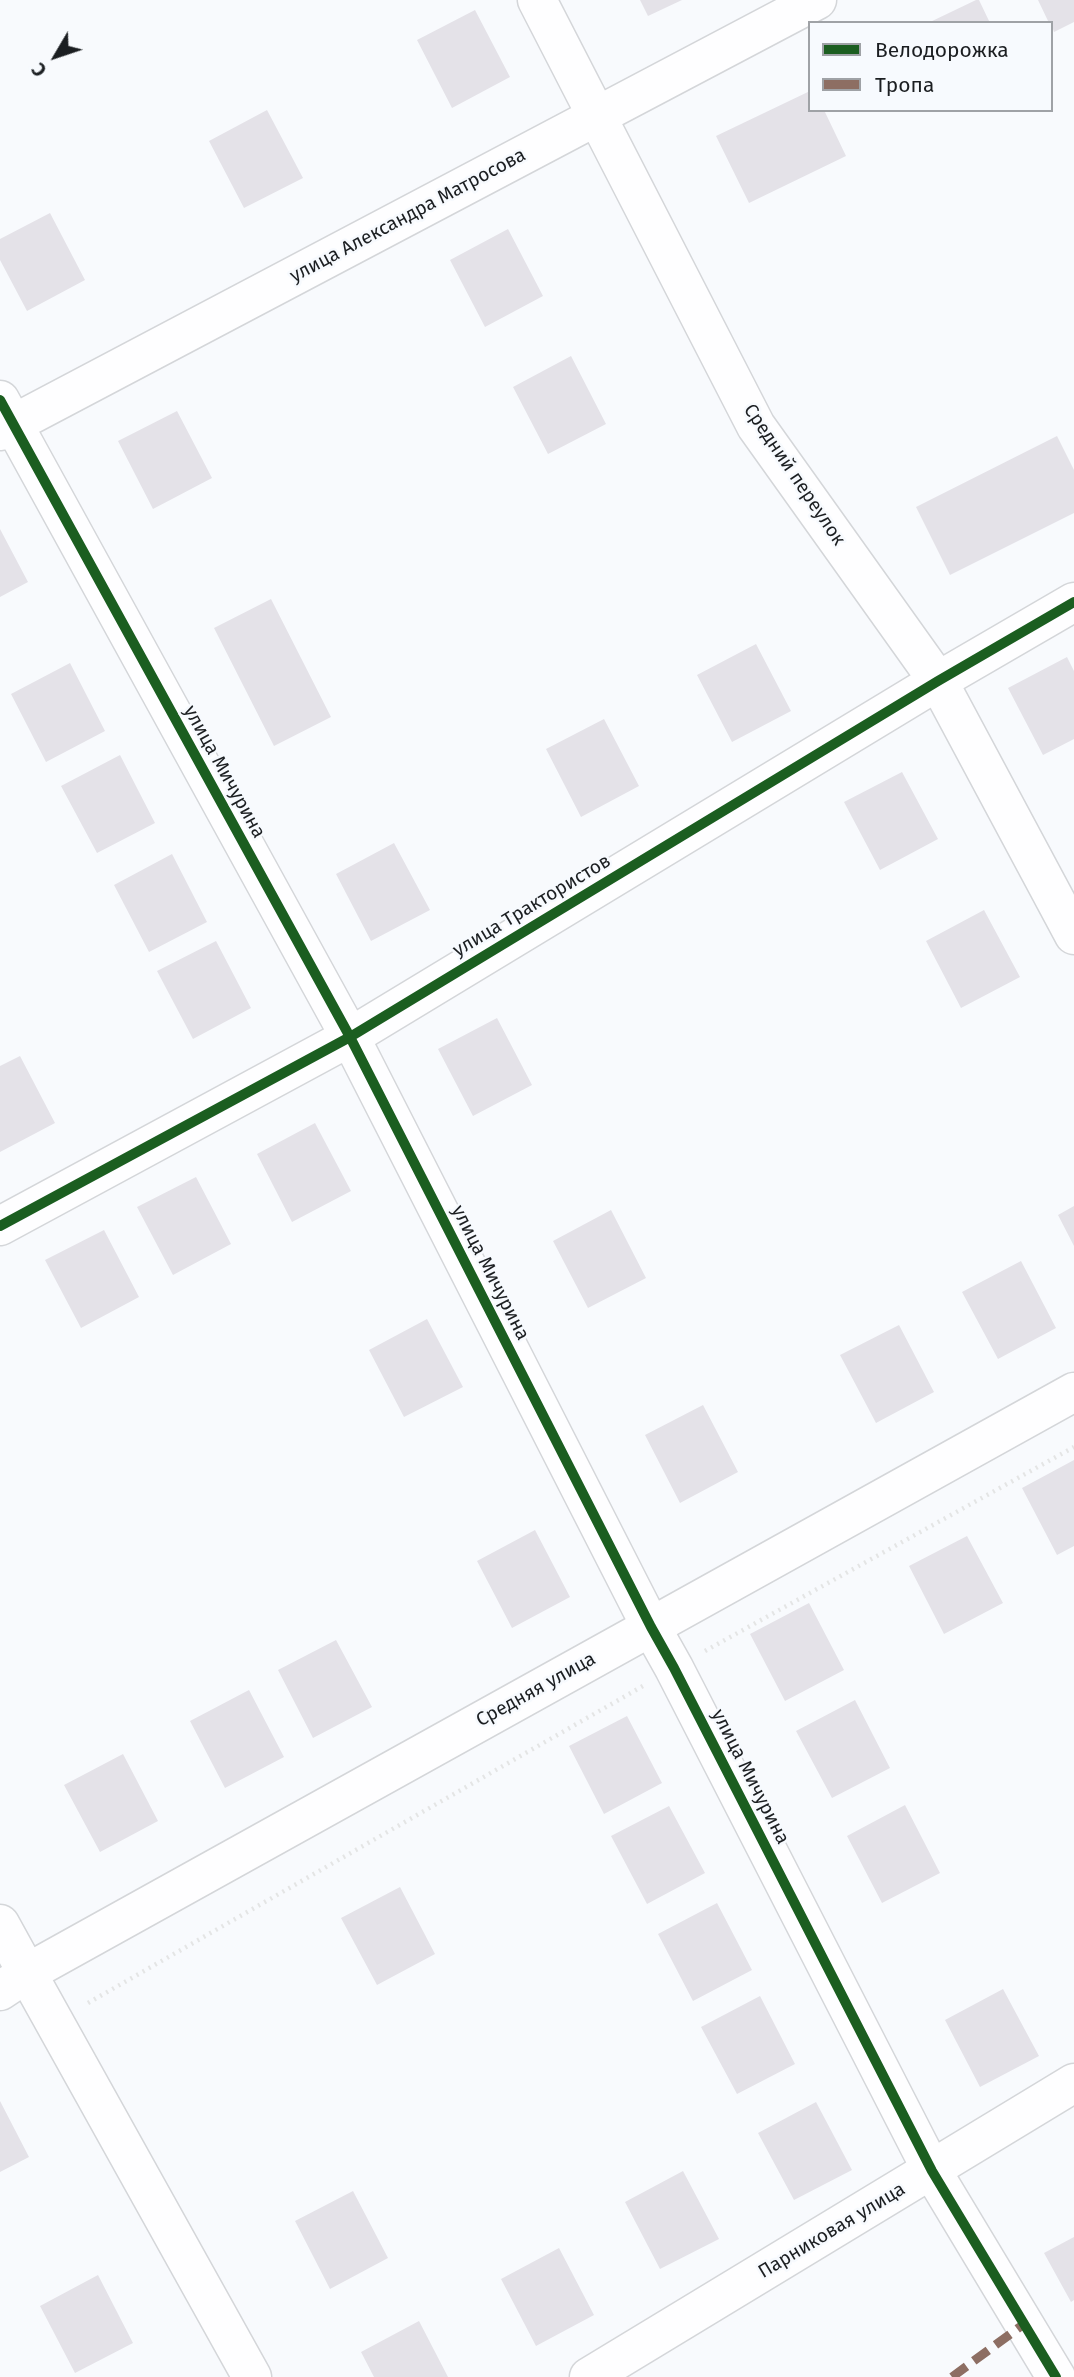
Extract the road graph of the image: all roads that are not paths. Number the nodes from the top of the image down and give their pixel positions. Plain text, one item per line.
1 (537, 0) edge
2 (817, 0) edge
3 (597, 116) junction
4 (4, 419) edge
5 (1074, 602) edge
6 (938, 681) junction
7 (1074, 935) edge
8 (350, 1037) junction
9 (0, 1226) edge
10 (1074, 1392) edge
11 (650, 1627) junction
12 (0, 1924) edge
13 (13, 1982) edge
14 (1074, 2083) edge
15 (932, 2171) junction
16 (601, 2374) edge
17 (252, 2377) edge
18 (1056, 2377) edge

1 - 3 street, Средний переулок
2 - 3 street, улица Александра Матросова
3 - 4 street, улица Александра Матросова
3 - 6 street, Средний переулок
4 - 8 street, улица Мичурина
5 - 6 street, улица Трактористов
6 - 7 street, Средний переулок
6 - 8 street, улица Трактористов
8 - 9 street, улица Трактористов
8 - 11 street, улица Мичурина
10 - 11 street, Средняя улица
11 - 13 street, Средняя улица
11 - 15 street, улица Мичурина
12 - 13 street
13 - 17 street
14 - 15 street, Парниковая улица
15 - 16 street, Парниковая улица
15 - 18 street, улица Мичурина

